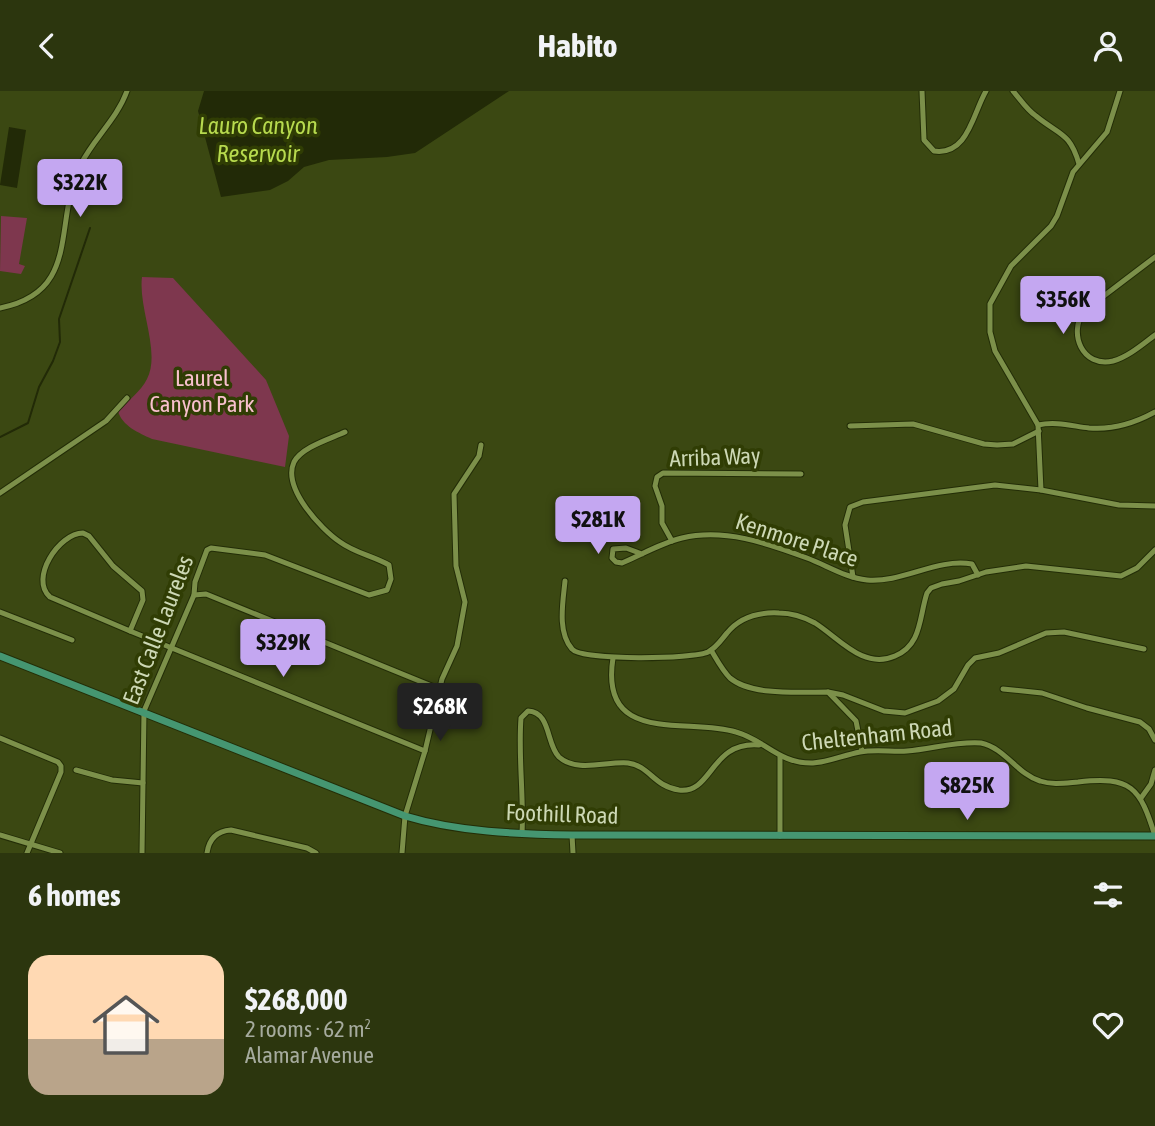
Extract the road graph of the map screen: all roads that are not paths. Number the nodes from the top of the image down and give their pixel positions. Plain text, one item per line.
1 (127, 91) edge
2 (922, 91) edge
3 (986, 91) edge
4 (1013, 91) edge
5 (1120, 91) edge
6 (1079, 165) junction
7 (1155, 257) edge
8 (0, 308) edge
9 (1155, 335) edge
10 (127, 398) dead end
11 (1155, 412) edge
12 (849, 426) dead end
13 (1039, 428) junction
14 (345, 432) dead end
15 (481, 445) dead end
16 (801, 474) dead end
17 (1041, 489) junction
18 (0, 493) edge
19 (1155, 506) edge
20 (672, 541) junction
21 (1155, 550) edge
22 (642, 554) junction
23 (978, 575) junction
24 (853, 577) junction
25 (565, 582) dead end
26 (194, 595) junction
27 (0, 612) edge
28 (130, 631) junction
29 (72, 640) dead end
30 (170, 647) junction
31 (1144, 649) dead end
32 (711, 650) junction
33 (0, 656) edge
34 (613, 658) junction
35 (439, 689) junction
36 (1003, 689) dead end
37 (828, 692) junction
38 (144, 711) junction
39 (0, 738) edge
40 (1155, 740) edge
41 (762, 745) junction
42 (425, 751) junction
43 (862, 751) junction
44 (780, 757) junction
45 (76, 770) dead end
46 (1155, 770) edge
47 (143, 783) junction
48 (1141, 798) junction
49 (405, 816) junction
50 (522, 834) junction
51 (0, 835) edge
52 (572, 835) junction
53 (780, 836) junction
54 (1155, 836) edge
55 (30, 844) junction
56 (27, 853) edge
57 (60, 853) edge
58 (142, 853) edge
59 (207, 853) edge
60 (316, 853) edge
61 (402, 853) edge
62 (573, 853) edge

1 - 8 street
2 - 3 street
4 - 6 street
5 - 6 street
6 - 13 street
7 - 9 street
10 - 18 street
11 - 13 street
12 - 13 street
13 - 17 street
14 - 26 street, East Calle Laureles
15 - 35 street
16 - 20 street, Arriba Way
17 - 19 street
17 - 24 street
20 - 22 street, Kenmore Place
20 - 24 street, Kenmore Place
21 - 23 street
22 - 22 street, Kenmore Place
23 - 24 street, Kenmore Place
23 - 32 street
25 - 34 street
26 - 30 street, East Calle Laureles
26 - 35 street
27 - 29 street
28 - 28 street
28 - 30 street
30 - 38 street, East Calle Laureles
30 - 42 street
31 - 37 street
32 - 34 street
32 - 37 street
33 - 38 main road, Foothill Road
34 - 41 street, Cheltenham Road
35 - 42 street
36 - 40 street
37 - 43 street
38 - 47 street, East Calle Laureles
38 - 49 main road, Foothill Road
39 - 55 street
41 - 44 street, Cheltenham Road
41 - 50 street
42 - 49 street
43 - 44 street, Cheltenham Road
43 - 48 street, Cheltenham Road
44 - 53 street
45 - 47 street
46 - 48 street
47 - 58 street, East Calle Laureles
48 - 54 street
49 - 50 main road, Foothill Road
49 - 61 street
50 - 52 main road, Foothill Road
51 - 55 street
52 - 53 main road, Foothill Road
52 - 62 street
53 - 54 main road, Foothill Road
55 - 56 street
55 - 57 street
59 - 60 street

